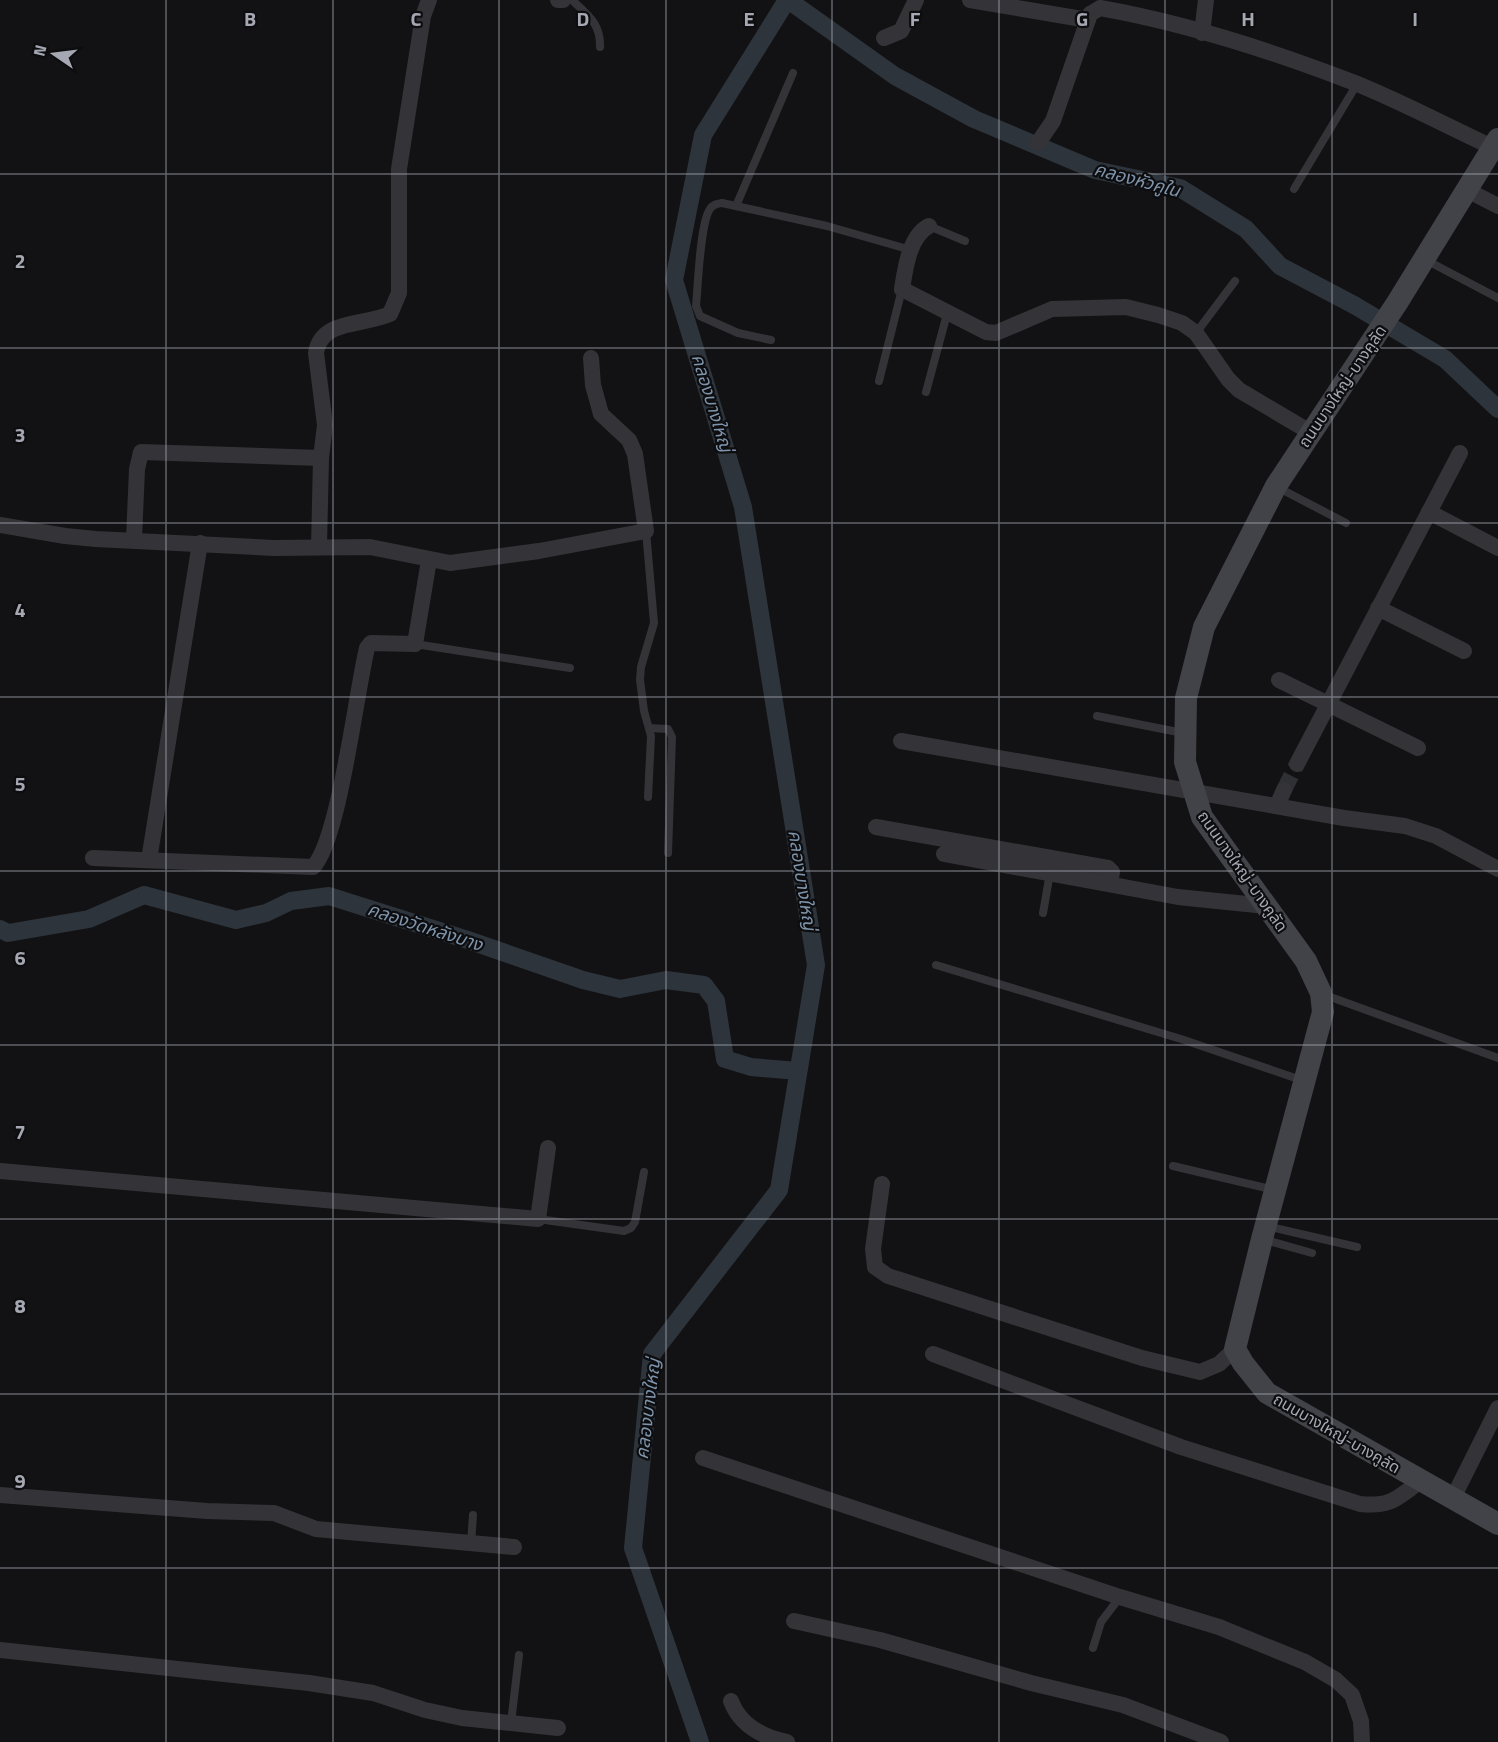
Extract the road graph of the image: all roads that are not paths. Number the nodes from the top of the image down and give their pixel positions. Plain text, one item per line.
1 (416, 0) edge
2 (428, 0) edge
3 (558, 0) edge
4 (563, 0) edge
5 (572, 0) edge
6 (916, 0) edge
7 (970, 0) edge
8 (1206, 0) edge
9 (1088, 21) junction
10 (1202, 33) junction
11 (884, 38) dead end
12 (600, 47) dead end
13 (793, 73) dead end
14 (1357, 84) junction
15 (1038, 143) dead end
16 (1495, 143) edge
17 (1294, 189) dead end
18 (1466, 189) junction
19 (736, 206) junction
20 (1498, 206) edge
21 (929, 226) joint
22 (965, 241) dead end
23 (911, 250) junction
24 (1423, 259) junction
25 (1236, 281) dead end
26 (902, 289) junction
27 (1498, 298) edge
28 (947, 314) junction
29 (1196, 333) junction
30 (771, 340) dead end
31 (591, 358) dead end
32 (879, 381) dead end
33 (926, 392) dead end
34 (1310, 432) junction
35 (1460, 453) dead end
36 (321, 458) junction
37 (1276, 486) junction
38 (1429, 512) junction
39 (1346, 523) dead end
40 (0, 525) edge
41 (646, 531) junction
42 (134, 539) junction
43 (200, 543) junction
44 (319, 547) junction
45 (1498, 548) edge
46 (429, 560) junction
47 (1378, 608) junction
48 (415, 644) junction
49 (1464, 651) dead end
50 (570, 668) dead end
51 (1279, 680) dead end
52 (1328, 705) junction
53 (1097, 716) dead end
54 (650, 728) junction
55 (1184, 733) junction
56 (901, 741) dead end
57 (1418, 748) dead end
58 (1297, 764) tunnel mouth
59 (1284, 789) tunnel mouth
60 (1192, 790) junction
61 (648, 797) dead end
62 (1277, 806) junction
63 (876, 827) dead end
64 (668, 853) dead end
65 (944, 854) dead end
66 (93, 858) dead end
67 (149, 860) junction
68 (1498, 868) edge
69 (1050, 872) junction
70 (1110, 884) junction
71 (1266, 906) junction
72 (1043, 913) dead end
73 (936, 965) dead end
74 (1322, 993) junction
75 (1498, 1058) edge
76 (1304, 1082) junction
77 (548, 1148) dead end
78 (1173, 1166) dead end
79 (0, 1172) edge
80 (644, 1172) dead end
81 (882, 1184) dead end
82 (1275, 1190) junction
83 (538, 1219) junction
84 (1264, 1232) junction
85 (1357, 1247) dead end
86 (1312, 1253) dead end
87 (1236, 1349) junction
88 (933, 1354) dead end
89 (1498, 1408) edge
90 (703, 1458) dead end
91 (1421, 1481) junction
92 (0, 1495) edge
93 (1453, 1498) junction
94 (473, 1515) dead end
95 (1498, 1524) edge
96 (471, 1543) junction
97 (514, 1547) dead end
98 (1120, 1597) junction
99 (794, 1621) dead end
100 (1093, 1648) dead end
101 (0, 1650) edge
102 (519, 1655) dead end
103 (731, 1701) dead end
104 (512, 1723) junction
105 (558, 1728) dead end
106 (787, 1742) edge
107 (1221, 1742) edge
108 (1362, 1742) edge

1 - 2 lane
2 - 36 street
3 - 4 street
5 - 12 lane
6 - 11 street
7 - 9 street
8 - 10 street
9 - 10 street
9 - 15 street
10 - 14 street
13 - 19 lane
14 - 16 street
14 - 17 lane
16 - 18 street, ถนนบางใหญ่-บางคูลัด
18 - 20 street
18 - 24 street, ถนนบางใหญ่-บางคูลัด
19 - 23 lane
19 - 30 lane
21 - 22 lane
21 - 23 street
23 - 26 street
24 - 27 lane
24 - 34 street, ถนนบางใหญ่-บางคูลัด
25 - 29 lane
26 - 28 street
26 - 32 lane
28 - 29 street
28 - 33 lane
29 - 34 street
31 - 41 street
34 - 37 street, ถนนบางใหญ่-บางคูลัด
35 - 38 street
36 - 42 street
36 - 44 street
37 - 39 lane
37 - 55 street, ถนนบางใหญ่-บางคูลัด
38 - 45 street
38 - 47 street
40 - 42 street
41 - 46 street
41 - 54 lane
42 - 43 street
43 - 44 street
43 - 67 street
44 - 46 street
46 - 48 street
47 - 49 street
47 - 52 street
48 - 50 lane
48 - 67 street
51 - 52 street
52 - 57 street
52 - 58 street
53 - 55 lane
54 - 61 lane
54 - 64 lane
55 - 60 street, ถนนบางใหญ่-บางคูลัด
56 - 60 street
59 - 62 street
60 - 62 street
60 - 71 street, ถนนบางใหญ่-บางคูลัด
62 - 68 street
63 - 70 street
65 - 69 street
66 - 67 street
69 - 70 street
69 - 72 lane
70 - 71 street
71 - 74 street, ถนนบางใหญ่-บางคูลัด
73 - 76 lane
74 - 75 lane
74 - 76 street
76 - 82 street
77 - 83 street
78 - 82 lane
79 - 83 street
80 - 83 lane
81 - 87 street
82 - 84 street
84 - 85 lane
84 - 86 lane
84 - 87 street
87 - 91 street, ถนนบางใหญ่-บางคูลัด
88 - 91 street
89 - 93 street
90 - 98 street
91 - 93 street, ถนนบางใหญ่-บางคูลัด
92 - 96 street
93 - 95 street, ถนนบางใหญ่-บางคูลัด
94 - 96 lane
96 - 97 street
98 - 100 lane
98 - 108 street
99 - 107 street
101 - 104 street
102 - 104 lane
103 - 106 street
104 - 105 street

